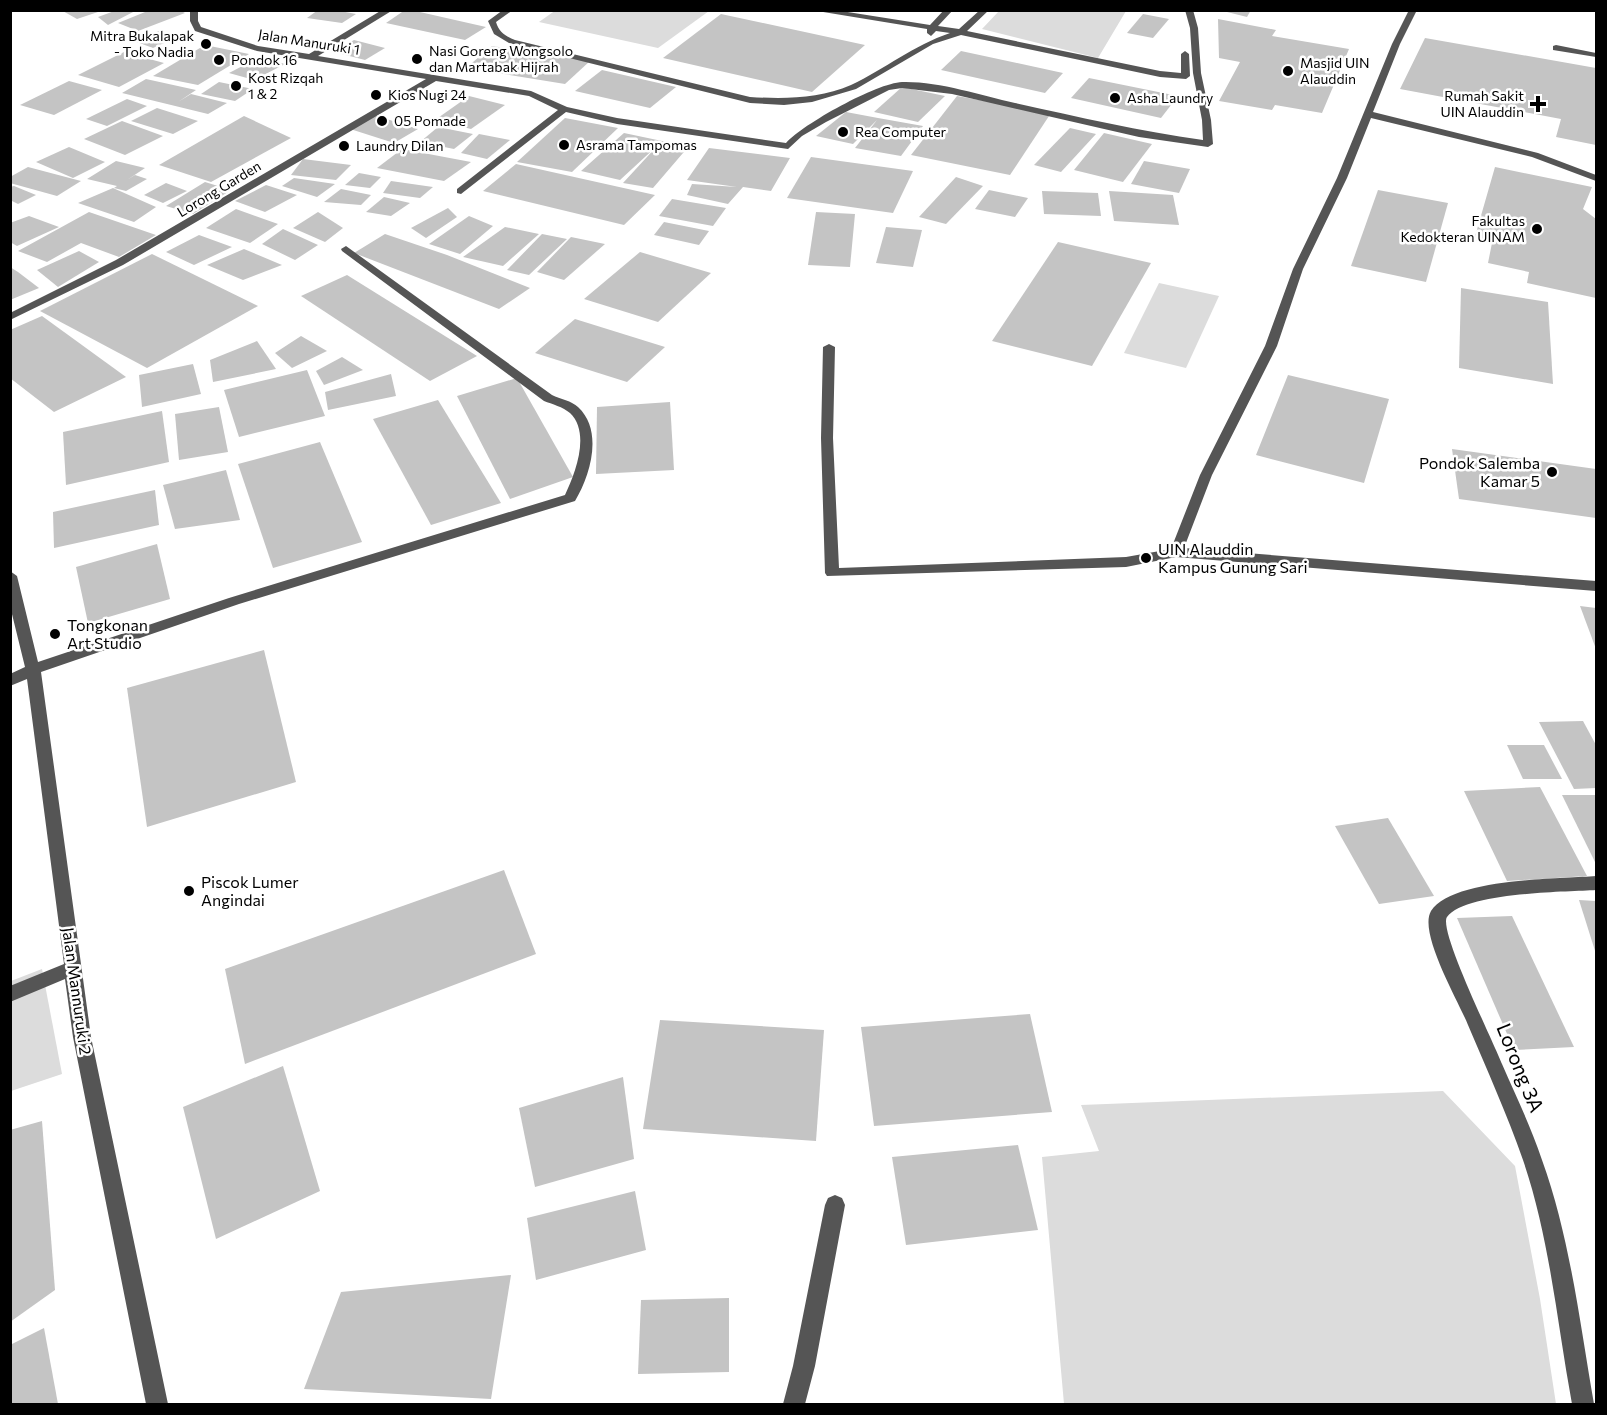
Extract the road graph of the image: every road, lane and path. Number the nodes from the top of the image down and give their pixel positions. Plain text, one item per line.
1 (194, 10) edge
2 (388, 10) edge
3 (509, 10) edge
4 (815, 10) edge
5 (949, 10) edge
6 (985, 10) edge
7 (1183, 10) edge
8 (1189, 10) edge
9 (1413, 10) edge
10 (932, 27) junction
11 (961, 32) junction
12 (930, 42) junction
13 (1556, 48) dead end
14 (1596, 55) edge
15 (310, 57) junction
16 (436, 77) junction
17 (564, 110) junction
18 (1368, 114) junction
19 (1596, 178) edge
20 (461, 191) dead end
21 (346, 249) dead end
22 (10, 317) edge
23 (829, 347) dead end
24 (1176, 552) junction
25 (10, 576) edge
26 (1596, 586) edge
27 (33, 669) junction
28 (10, 681) edge
29 (1596, 883) edge
30 (72, 968) junction
31 (10, 994) edge
32 (835, 1205) dead end
33 (158, 1404) edge
34 (794, 1404) edge
35 (1583, 1404) edge

1 - 15 street, Jalan Manuruki 1
2 - 15 street
3 - 12 street
4 - 10 street
5 - 10 street
6 - 11 street
7 - 11 street
8 - 17 street, Jalan Manuruki 1
9 - 18 street
10 - 11 street
10 - 12 street
11 - 12 street
13 - 14 street
15 - 16 street, Jalan Manuruki 1
16 - 17 street, Jalan Manuruki 1
16 - 22 street, Lorong Garden
17 - 20 street
18 - 19 street
18 - 24 street
21 - 27 street
23 - 24 street
24 - 26 street
25 - 27 street, Jalan Mannuruki 2
27 - 28 street
27 - 30 street, Jalan Mannuruki 2
29 - 35 street, Lorong 3A
30 - 31 street
30 - 33 street, Jalan Mannuruki 2
32 - 34 street

